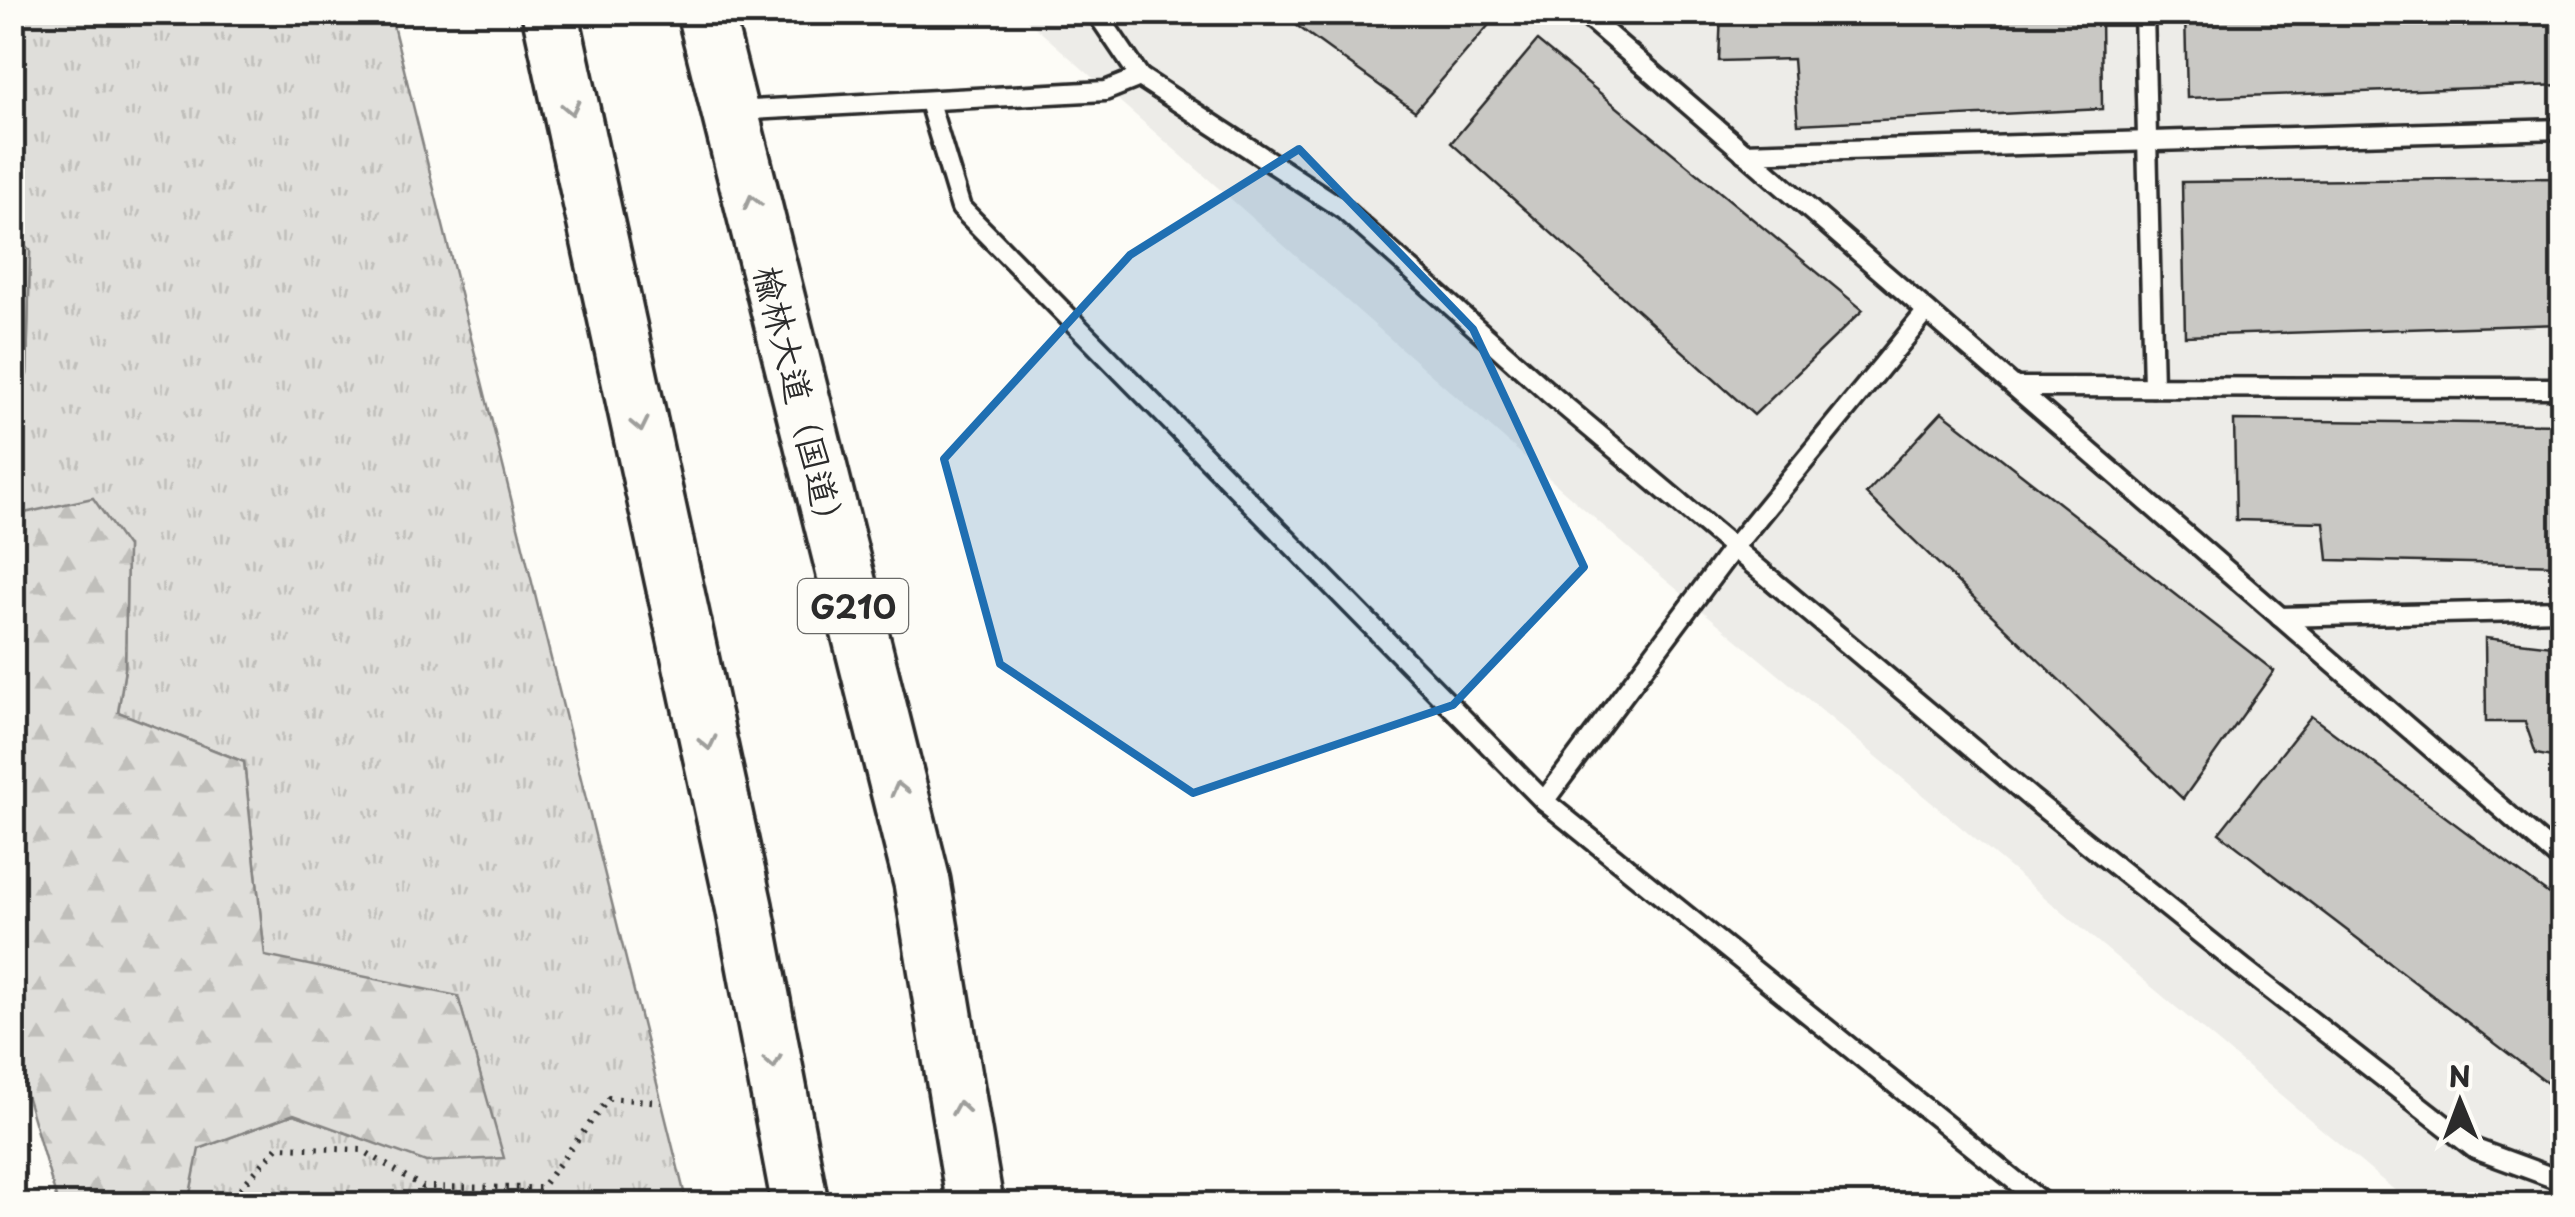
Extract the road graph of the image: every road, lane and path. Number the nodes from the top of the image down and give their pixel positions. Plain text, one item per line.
1 (550, 12) edge
2 (705, 12) edge
3 (1096, 12) edge
4 (1582, 12) edge
5 (2144, 12) edge
6 (1140, 77) junction
7 (929, 102) junction
8 (730, 112) junction
9 (2562, 129) edge
10 (2147, 141) junction
11 (1744, 153) junction
12 (1928, 311) junction
13 (2015, 387) junction
14 (2152, 387) junction
15 (2562, 388) edge
16 (1733, 548) junction
17 (2562, 610) edge
18 (2280, 617) junction
19 (1544, 801) junction
20 (2562, 862) edge
21 (661, 1102) dead end
22 (2562, 1181) edge
23 (226, 1204) edge
24 (800, 1204) edge
25 (975, 1204) edge
26 (2044, 1204) edge

1 -> 24 highway
2 - 8 highway, 榆林大道（国道） / G210
3 - 6 lane
4 - 11 lane
5 - 10 lane
6 - 7 lane
6 - 16 lane
7 - 8 lane
7 - 19 lane
25 -> 8 highway, 榆林大道（国道） / G210
9 - 10 lane
10 - 11 lane
10 - 14 lane
11 - 12 lane
12 - 13 lane
12 - 16 lane
13 - 14 lane
13 - 18 lane
14 - 15 lane
16 - 19 lane
16 - 22 lane
17 - 18 lane
18 - 20 lane
19 - 26 lane
21 - 23 path

